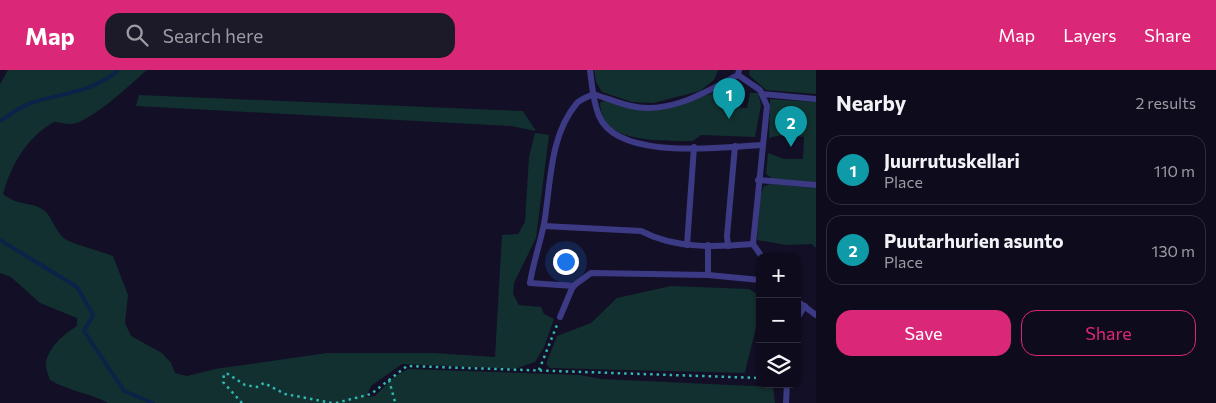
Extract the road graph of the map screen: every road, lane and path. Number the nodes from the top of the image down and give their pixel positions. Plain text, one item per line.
1 (590, 70) edge
2 (738, 72) edge
3 (593, 94) junction
4 (762, 94) junction
5 (816, 99) edge
6 (761, 145) junction
7 (735, 146) junction
8 (694, 147) junction
9 (758, 180) junction
10 (816, 184) edge
11 (544, 226) junction
12 (753, 244) junction
13 (688, 246) junction
14 (708, 246) junction
15 (728, 246) junction
16 (759, 253) edge
17 (708, 275) junction
18 (756, 280) edge
19 (574, 286) junction
20 (801, 304) edge
21 (804, 306) junction
22 (801, 311) edge
23 (816, 315) edge
24 (560, 317) joint
25 (539, 370) junction
26 (756, 378) edge
27 (388, 380) junction
28 (787, 388) edge
29 (242, 403) edge
30 (334, 403) edge
31 (397, 403) edge
32 (786, 403) edge

1 - 3 lane
2 - 3 lane
2 - 4 lane
3 - 8 lane
3 - 11 lane
4 - 5 lane
4 - 6 lane
6 - 7 lane
6 - 9 lane
7 - 8 lane
7 - 15 lane
8 - 13 lane
9 - 10 lane
9 - 12 lane
11 - 13 lane
11 - 19 lane
12 - 15 lane
12 - 16 lane
13 - 14 lane
14 - 15 lane
14 - 17 lane
17 - 18 lane
17 - 19 lane
19 - 24 lane
20 - 21 lane
21 - 22 lane
21 - 23 lane
24 - 25 path
25 - 26 path
25 - 27 path
27 - 30 path
27 - 31 path
28 - 32 lane
29 - 30 path

